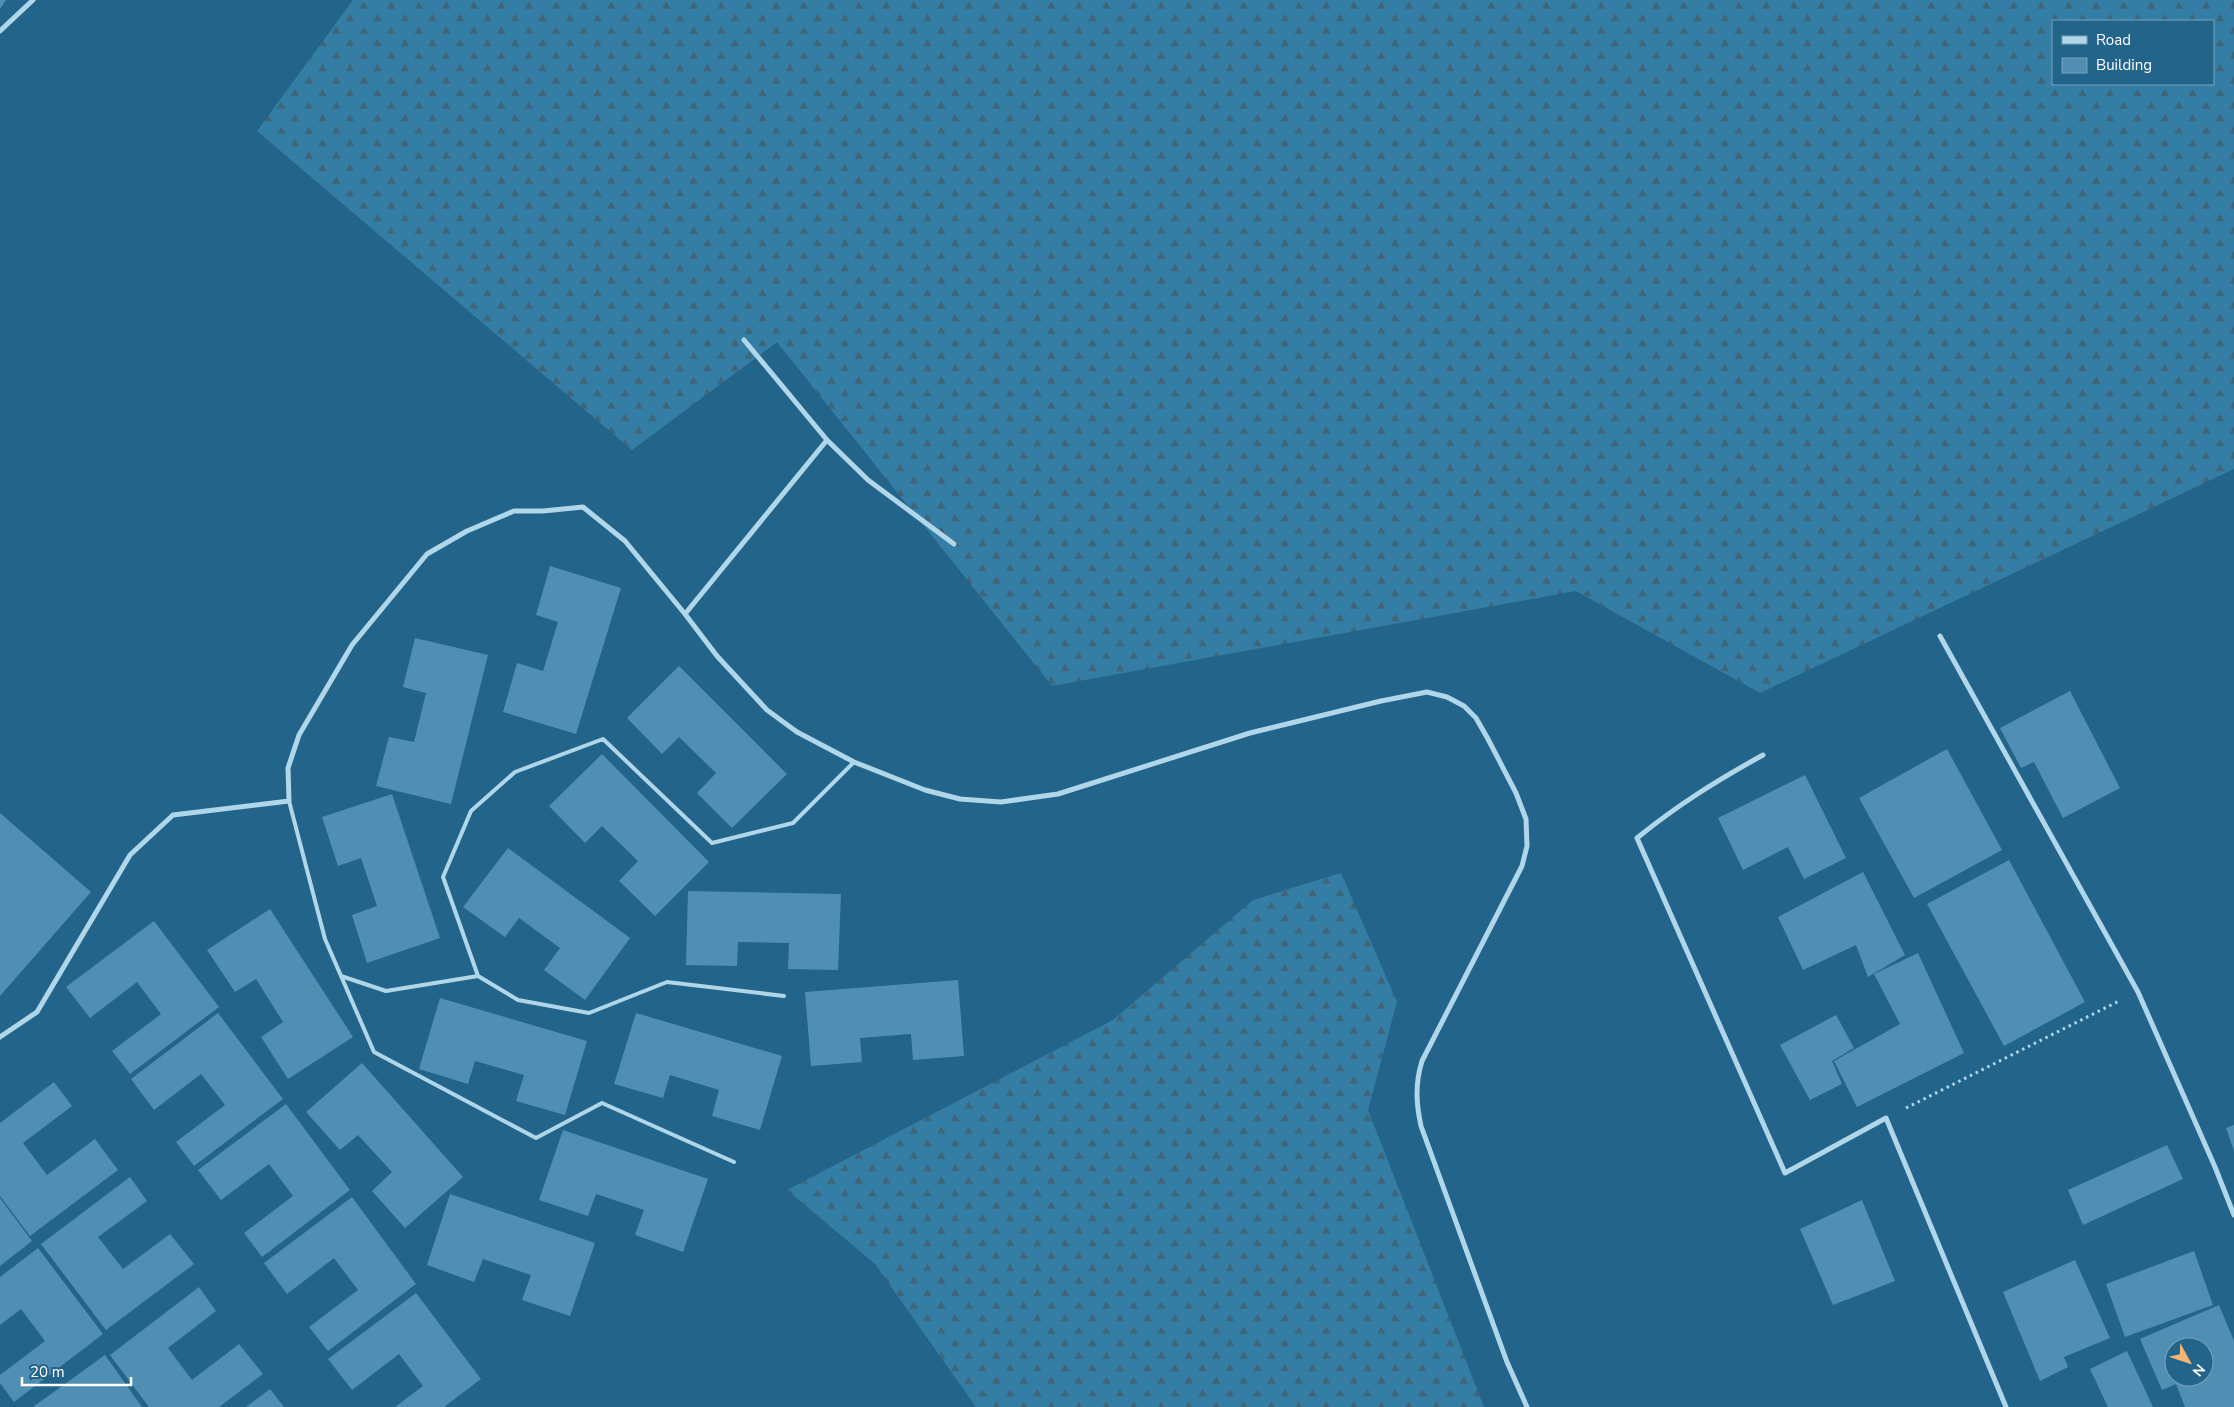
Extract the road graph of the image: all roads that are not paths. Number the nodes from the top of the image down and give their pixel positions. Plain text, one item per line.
1 (33, 0) edge
2 (0, 31) edge
3 (744, 340) dead end
4 (827, 440) junction
5 (954, 544) dead end
6 (685, 614) junction
7 (1940, 636) dead end
8 (1763, 755) dead end
9 (854, 762) junction
10 (289, 801) junction
11 (341, 976) junction
12 (478, 976) junction
13 (784, 996) dead end
14 (0, 1036) edge
15 (734, 1162) dead end
16 (2234, 1215) edge
17 (1526, 1407) edge
18 (2006, 1407) edge

1 - 2 street
3 - 4 street
4 - 5 street
4 - 6 street
6 - 9 street
6 - 10 street
7 - 16 street
8 - 18 street
9 - 12 lane
9 - 17 street
10 - 11 lane
10 - 14 street
11 - 12 lane
11 - 15 lane
12 - 13 lane

